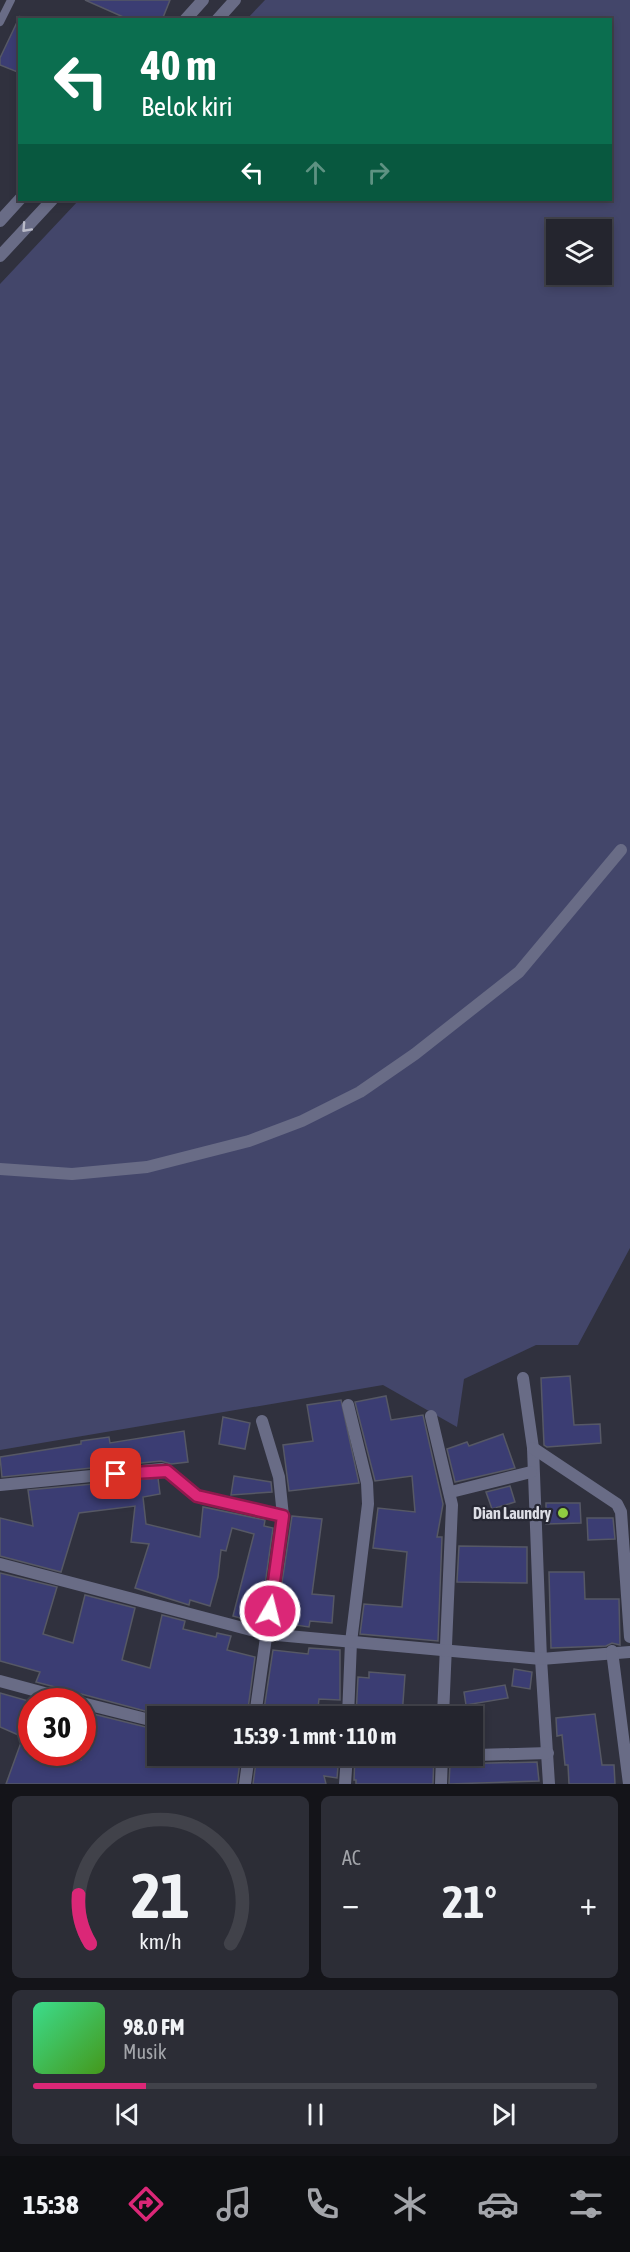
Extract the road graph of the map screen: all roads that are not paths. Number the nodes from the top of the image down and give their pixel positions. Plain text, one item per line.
1 (11, 0) edge
2 (203, 0) edge
3 (235, 0) edge
4 (187, 18) edge
5 (219, 18) edge
6 (0, 22) edge
7 (18, 201) edge
8 (51, 201) edge
9 (0, 221) edge
10 (0, 256) edge
11 (621, 850) dead end
12 (0, 1169) edge
13 (524, 1378) dead end
14 (348, 1405) dead end
15 (431, 1416) dead end
16 (262, 1421) dead end
17 (532, 1448) junction
18 (531, 1472) junction
19 (0, 1485) edge
20 (451, 1492) junction
21 (283, 1516) junction
22 (0, 1564) edge
23 (266, 1634) junction
24 (630, 1637) edge
25 (351, 1642) junction
26 (612, 1651) junction
27 (445, 1652) junction
28 (630, 1652) edge
29 (541, 1659) junction
30 (0, 1681) edge
31 (26, 1688) edge
32 (96, 1706) edge
33 (256, 1706) edge
34 (348, 1706) edge
35 (443, 1706) edge
36 (147, 1719) edge
37 (548, 1753) junction
38 (483, 1754) edge
39 (247, 1766) edge
40 (346, 1766) edge
41 (442, 1766) edge
42 (245, 1784) edge
43 (345, 1784) edge
44 (441, 1784) edge
45 (549, 1784) edge
46 (629, 1784) edge

1 - 6 lane
2 - 4 street
3 - 5 street
7 - 9 street
8 -> 10 street
11 - 12 street
13 - 17 street
14 - 25 street
15 - 20 street
16 - 21 street
17 - 18 street
17 - 24 street
18 - 20 street
18 - 29 street
19 - 21 street
20 - 27 street
21 - 23 street
22 - 23 street
23 - 25 street
23 - 33 street
25 - 27 street
25 - 34 street
26 - 28 street
26 - 29 street
26 - 46 street
27 - 29 street
27 - 35 street
29 - 37 street
30 - 31 street
32 - 36 street
37 - 38 street
37 - 45 street
39 - 42 street
40 - 43 street
41 - 44 street

